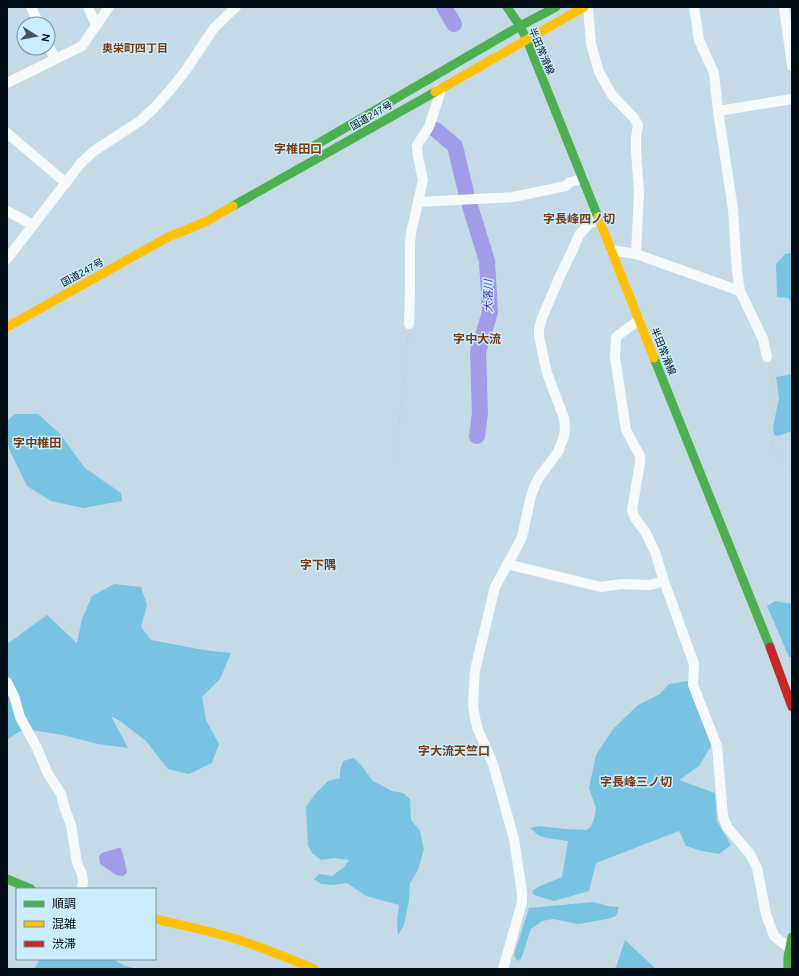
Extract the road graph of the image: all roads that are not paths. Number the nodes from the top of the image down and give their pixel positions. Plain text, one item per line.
1 (88, 7) edge
2 (109, 7) edge
3 (236, 7) edge
4 (507, 7) edge
5 (556, 7) edge
6 (584, 7) edge
7 (588, 7) edge
8 (694, 7) edge
9 (784, 7) edge
10 (96, 25) junction
11 (520, 26) junction
12 (527, 40) junction
13 (54, 56) edge
14 (55, 59) junction
15 (792, 66) edge
16 (7, 82) edge
17 (439, 89) junction
18 (792, 99) edge
19 (718, 111) junction
20 (7, 133) edge
21 (296, 156) dead end
22 (583, 179) junction
23 (66, 183) junction
24 (418, 202) junction
25 (7, 211) edge
26 (194, 216) dead end
27 (598, 220) junction
28 (33, 225) junction
29 (168, 237) junction
30 (611, 250) junction
31 (636, 254) junction
32 (7, 259) edge
33 (740, 291) junction
34 (639, 320) junction
35 (409, 324) road end
36 (7, 327) edge
37 (766, 357) road end
38 (507, 564) junction
39 (664, 581) junction
40 (7, 682) edge
41 (792, 707) edge
42 (7, 879) edge
43 (28, 888) edge
44 (82, 888) edge
45 (156, 919) edge
46 (792, 938) edge
47 (789, 948) junction
48 (315, 969) edge
49 (503, 969) edge
50 (788, 969) edge

1 - 10 street
2 - 10 street
3 - 23 street
4 - 11 main road, 半田常滑線
5 - 11 main road, 国道247号
6 - 12 main road, 国道247号
7 - 31 street
8 - 19 street
9 - 15 street
10 - 14 street
11 - 12 main road, 半田常滑線
11 - 21 main road, 国道247号
12 - 17 main road, 国道247号
12 - 22 main road, 半田常滑線
13 - 14 street
14 - 16 street
17 - 24 street
17 - 29 main road, 国道247号
18 - 19 street
19 - 33 street
20 - 23 street
22 - 24 street
22 - 27 main road, 半田常滑線
23 - 28 street
24 - 35 street
25 - 28 street
26 - 29 main road, 国道247号
27 - 30 main road, 半田常滑線
27 - 38 street
28 - 32 street
29 - 36 main road, 国道247号
30 - 31 street
30 - 34 main road, 半田常滑線
31 - 33 street
33 - 37 street
34 - 39 street
34 - 41 main road, 半田常滑線
38 - 39 street
38 - 49 street
39 - 47 street
40 - 44 street
42 - 43 main road
45 - 48 main road
46 - 47 main road
47 - 50 main road

